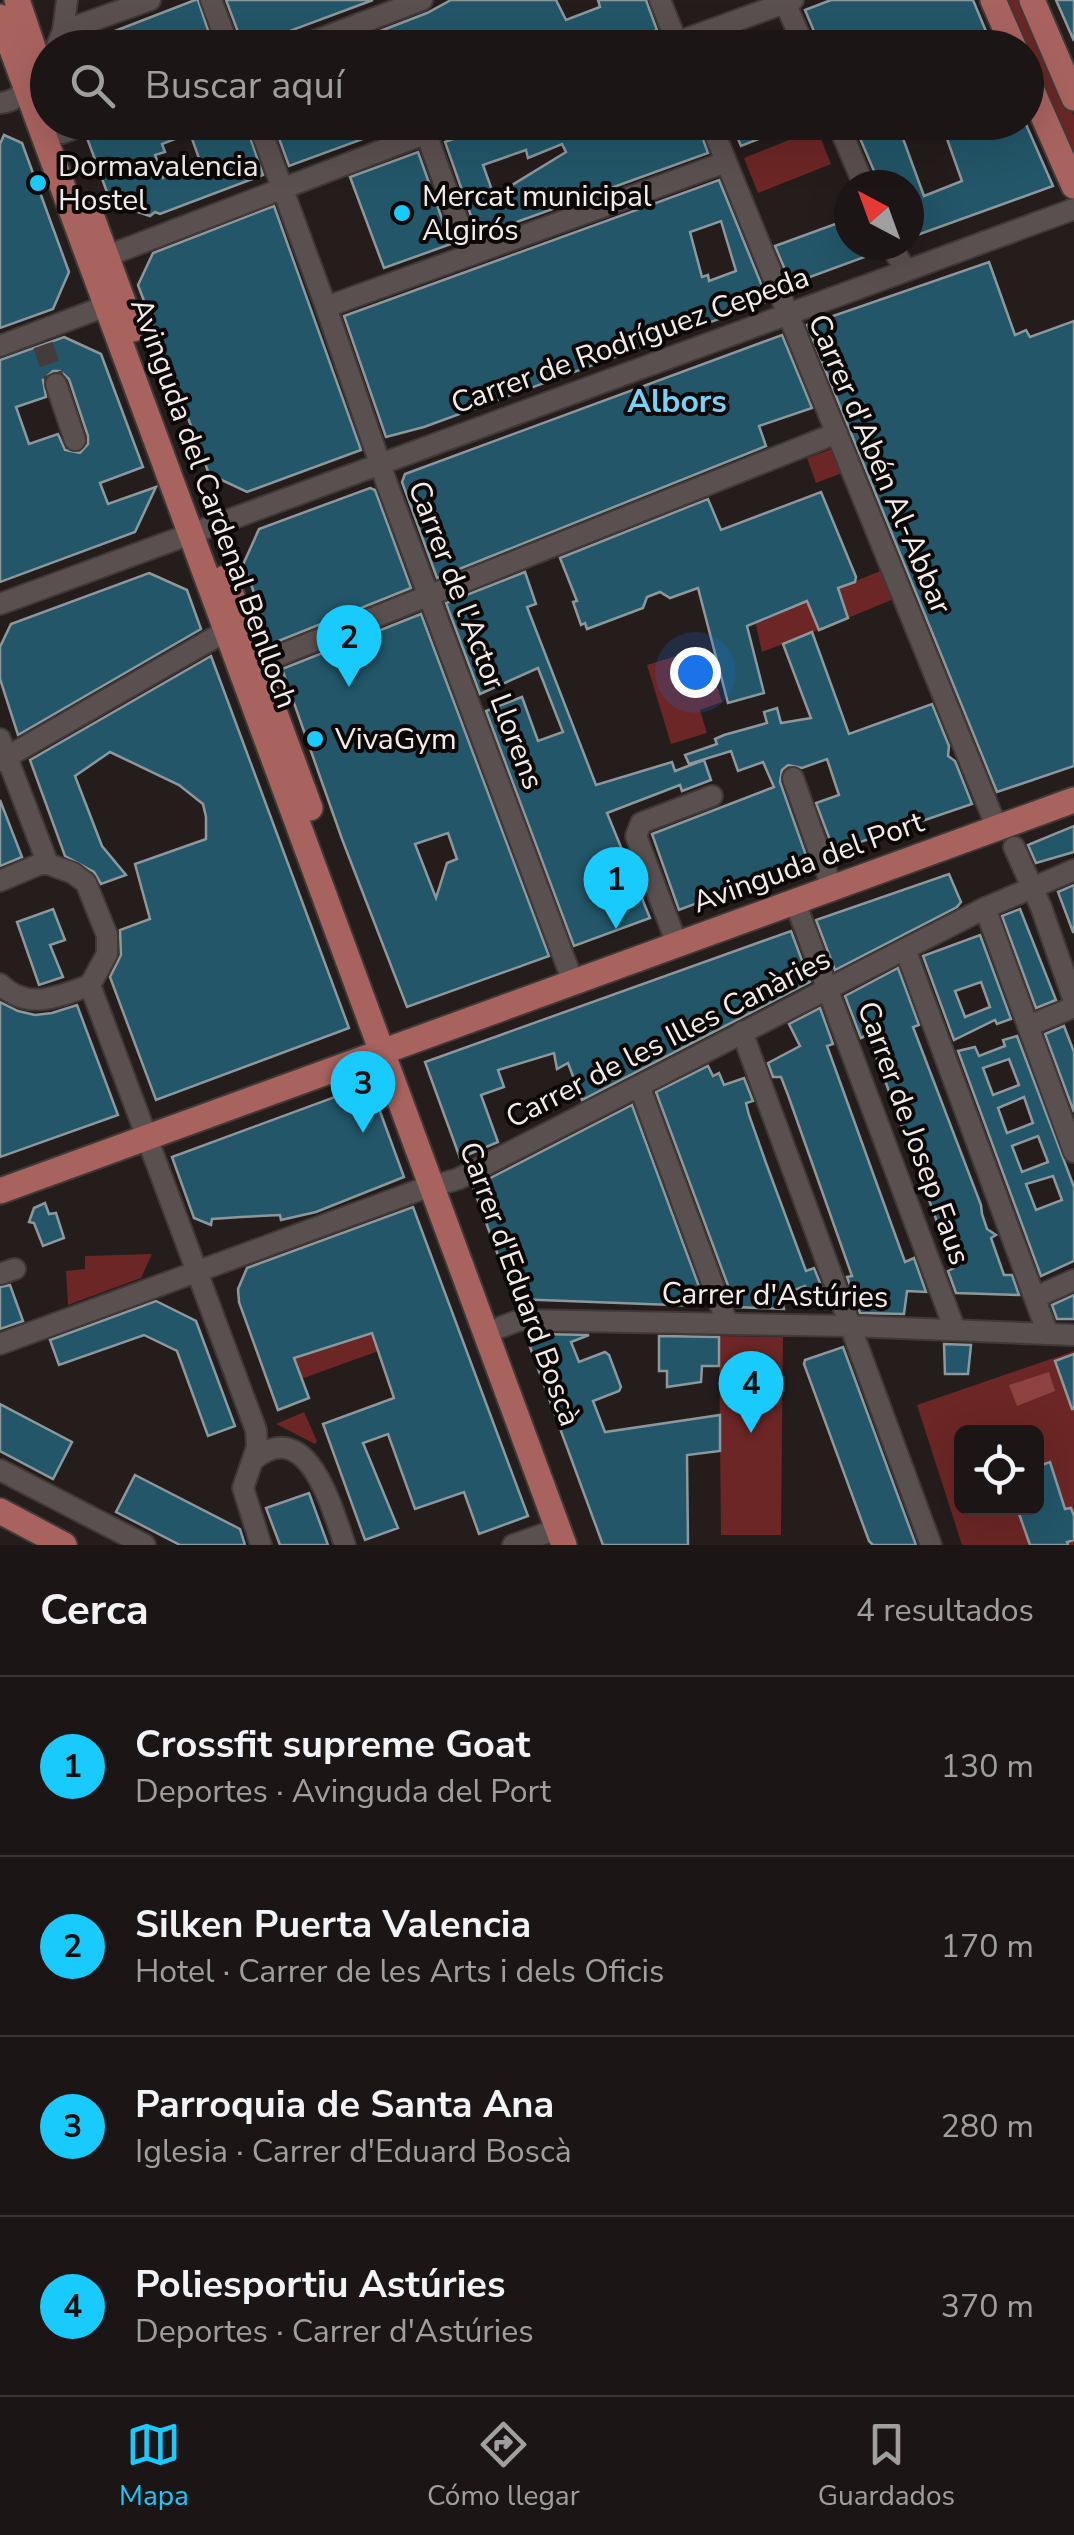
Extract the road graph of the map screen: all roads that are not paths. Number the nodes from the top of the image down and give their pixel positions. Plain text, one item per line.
1 (17, 0) edge
2 (67, 0) edge
3 (150, 0) edge
4 (211, 0) edge
5 (422, 0) edge
6 (660, 0) edge
7 (993, 0) edge
8 (1032, 0) edge
9 (789, 1) edge
10 (0, 18) edge
11 (61, 30) edge
12 (80, 30) edge
13 (222, 30) edge
14 (343, 30) edge
15 (668, 30) edge
16 (714, 30) edge
17 (799, 30) edge
18 (1006, 30) edge
19 (25, 90) edge
20 (1074, 98) edge
21 (1044, 117) edge
22 (47, 140) edge
23 (63, 140) edge
24 (265, 140) edge
25 (410, 140) edge
26 (428, 140) edge
27 (717, 140) edge
28 (845, 140) edge
29 (726, 162) junction
30 (858, 170) edge
31 (1074, 186) edge
32 (283, 188) junction
33 (1074, 209) edge
34 (470, 256) junction
35 (98, 259) junction
36 (900, 260) edge
37 (906, 270) junction
38 (106, 306) junction
39 (326, 307) junction
40 (786, 316) junction
41 (0, 346) edge
42 (56, 384) tunnel mouth
43 (836, 433) junction
44 (74, 440) dead end
45 (380, 464) junction
46 (198, 531) junction
47 (430, 594) junction
48 (0, 604) edge
49 (226, 631) junction
50 (258, 664) junction
51 (2, 753) edge
52 (793, 778) dead end
53 (712, 796) dead end
54 (1074, 800) edge
55 (1006, 838) junction
56 (48, 864) junction
57 (1074, 870) edge
58 (0, 881) edge
59 (1029, 887) junction
60 (832, 888) junction
61 (795, 902) junction
62 (985, 908) junction
63 (677, 944) junction
64 (906, 949) junction
65 (573, 982) junction
66 (0, 984) edge
67 (90, 985) junction
68 (828, 989) junction
69 (1074, 1004) edge
70 (1028, 1026) junction
71 (742, 1032) junction
72 (389, 1050) junction
73 (640, 1088) junction
74 (147, 1138) junction
75 (1072, 1142) edge
76 (439, 1184) junction
77 (0, 1191) edge
78 (197, 1273) junction
79 (1074, 1280) edge
80 (1036, 1297) junction
81 (727, 1324) junction
82 (852, 1326) junction
83 (501, 1327) junction
84 (955, 1330) junction
85 (1048, 1334) junction
86 (1074, 1335) edge
87 (0, 1344) edge
88 (253, 1460) junction
89 (0, 1470) edge
90 (7, 1521) edge
91 (561, 1537) edge
92 (64, 1545) edge
93 (145, 1545) edge
94 (261, 1545) edge
95 (345, 1545) edge
96 (513, 1545) edge
97 (581, 1545) edge
98 (931, 1545) edge

1 - 19 main road, Avinguda del Cardenal Benlloch
2 - 11 street
3 - 12 street
4 - 13 street
5 - 14 street
6 - 15 street
7 - 18 main road
8 - 20 main road
9 - 16 street
9 - 17 street
10 - 19 main road, Avinguda del Cardenal Benlloch
21 - 31 main road
22 - 35 main road, Avinguda del Cardenal Benlloch
23 - 35 main road, Avinguda del Cardenal Benlloch
24 - 32 street, Carrer de l'Actor Llorens
25 - 32 street
26 - 34 street
27 - 29 street, Carrer d'Abén Al-Abbar
28 - 30 street
29 - 34 street
29 - 40 street, Carrer d'Abén Al-Abbar
32 - 35 street
32 - 39 street, Carrer de l'Actor Llorens
33 - 37 street, Carrer de Rodríguez Cepeda
34 - 39 street
35 - 38 main road, Avinguda del Cardenal Benlloch
35 - 46 main road, Avinguda del Cardenal Benlloch
36 - 37 street
37 - 40 street, Carrer de Rodríguez Cepeda
38 - 41 street
38 - 46 main road, Avinguda del Cardenal Benlloch
39 - 45 street, Carrer de l'Actor Llorens
40 - 43 street, Carrer d'Abén Al-Abbar
40 - 45 street, Carrer de Rodríguez Cepeda
42 - 44 street
43 - 47 street
43 - 55 street, Carrer d'Abén Al-Abbar
45 - 46 street, Carrer de Rodríguez Cepeda
45 - 47 street, Carrer de l'Actor Llorens
46 - 48 street, Carrer de Rodríguez Cepeda
46 - 49 main road, Avinguda del Cardenal Benlloch
46 - 50 main road, Avinguda del Cardenal Benlloch
47 - 50 street
47 - 65 street, Carrer de l'Actor Llorens
49 - 51 street
49 - 72 main road, Avinguda del Cardenal Benlloch
50 - 72 main road, Avinguda del Cardenal Benlloch
51 - 56 street
52 - 60 street
53 - 63 street
54 - 55 main road, Avinguda del Port
55 - 59 street, Carrer d'Abén Al-Abbar
55 - 60 main road, Avinguda del Port
56 - 58 street
56 - 67 street
57 - 59 street, Carrer de les Illes Canàries
59 - 62 street, Carrer de les Illes Canàries
59 - 69 street, Carrer d'Abén Al-Abbar
60 - 61 main road, Avinguda del Port
61 - 63 main road, Avinguda del Port
61 - 68 street, Carrer de Josep Faus
62 - 64 street, Carrer de les Illes Canàries
62 - 70 street
63 - 65 main road, Avinguda del Port
64 - 68 street, Carrer de les Illes Canàries
64 - 80 street
65 - 72 main road, Avinguda del Port
66 - 67 street
67 - 74 street
68 - 71 street, Carrer de les Illes Canàries
68 - 84 street, Carrer de Josep Faus
69 - 70 street
70 - 75 street
71 - 73 street, Carrer de les Illes Canàries
71 - 82 street
72 - 74 main road, Avinguda del Port
72 - 76 main road, Carrer d'Eduard Boscà
73 - 76 street, Carrer de les Illes Canàries
73 - 81 street
74 - 77 main road, Avinguda del Port
74 - 78 street
76 - 78 street, Carrer de les Illes Canàries
76 - 83 main road, Carrer d'Eduard Boscà
76 - 91 main road, Carrer d'Eduard Boscà
78 - 87 street, Carrer de les Illes Canàries
78 - 88 street
79 - 80 street
80 - 85 street
81 - 82 street, Carrer d'Astúries
81 - 83 street, Carrer d'Astúries
82 - 84 street, Carrer d'Astúries
82 - 98 street
83 - 97 main road, Carrer d'Eduard Boscà
84 - 85 street, Carrer d'Astúries
85 - 86 street, Carrer d'Astúries
88 - 94 street
88 - 95 street
89 - 93 street
90 - 92 main road
91 - 96 street

